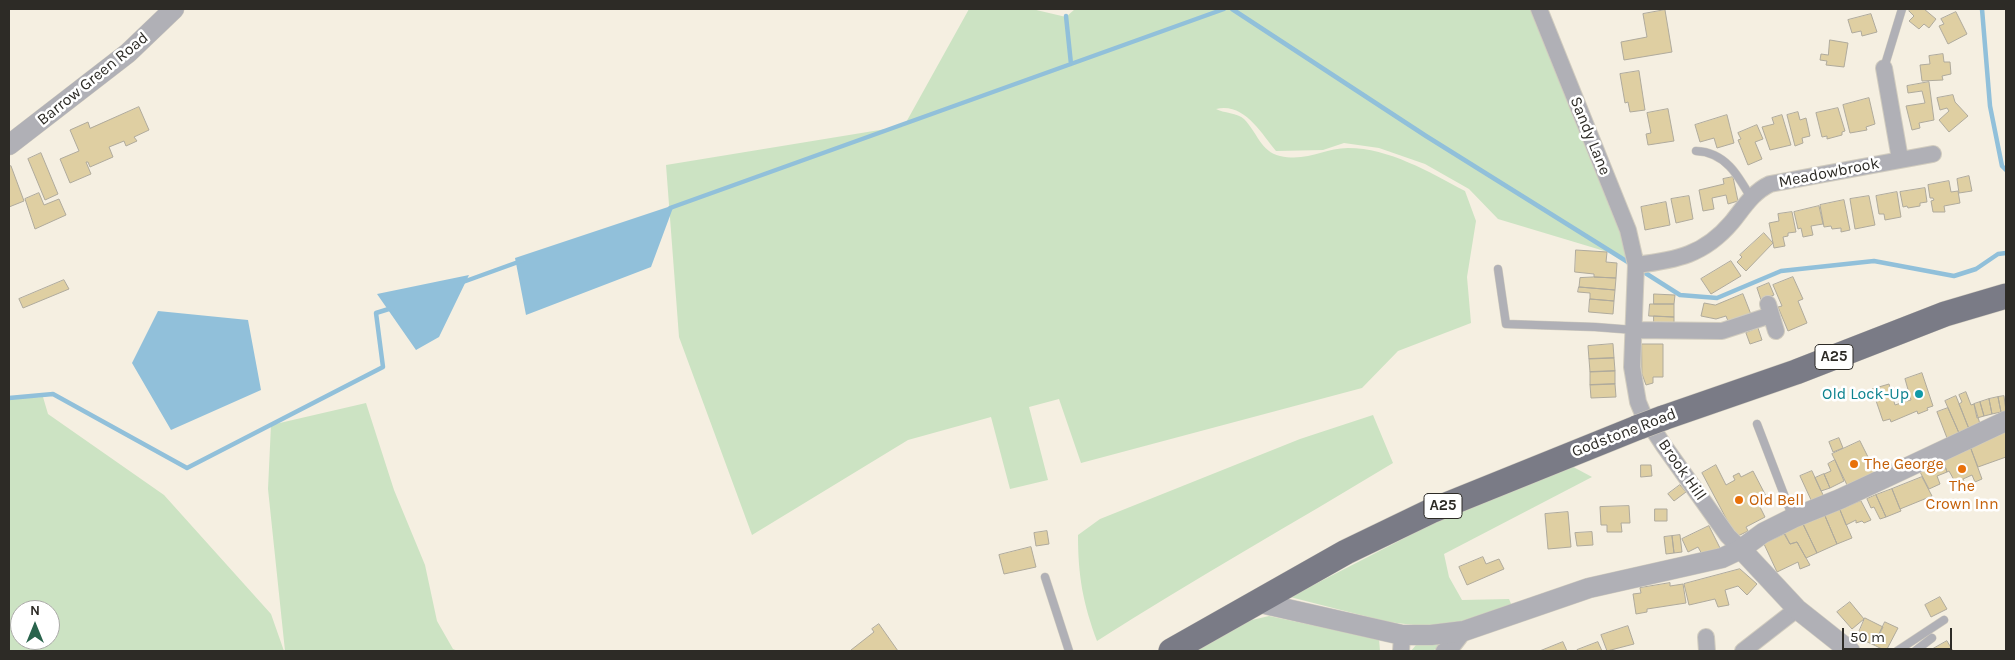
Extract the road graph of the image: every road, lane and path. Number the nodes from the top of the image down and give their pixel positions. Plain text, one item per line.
1 (174, 9) edge
2 (1539, 9) edge
3 (1902, 9) edge
4 (1884, 68) joint
5 (9, 146) edge
6 (1696, 150) dead end
7 (1933, 154) dead end
8 (1900, 159) junction
9 (1751, 198) junction
10 (1498, 269) dead end
11 (1636, 272) junction
12 (2006, 296) edge
13 (1634, 330) junction
14 (1776, 332) dead end
15 (2006, 420) edge
16 (1757, 424) dead end
17 (1793, 518) junction
18 (1741, 550) junction
19 (1044, 577) dead end
20 (1256, 602) junction
21 (1797, 609) junction
22 (1944, 620) dead end
23 (1464, 631) junction
24 (1932, 638) dead end
25 (1401, 643) edge
26 (1842, 649) edge
27 (1069, 651) edge
28 (1170, 651) edge
29 (1444, 651) edge
30 (1743, 651) edge
31 (1897, 651) edge
32 (1915, 651) edge

1 - 5 street, Barrow Green Road
2 - 11 street, Sandy Lane
3 - 4 lane
4 - 8 street, Meadowbrook
6 - 9 lane
7 - 8 street, Meadowbrook
8 - 9 street, Meadowbrook
9 - 11 street, Meadowbrook
10 - 13 lane
11 - 13 street, Brook Hill
12 - 20 main road, Godstone Road / A25, bridge
13 - 14 street
13 - 18 street, Brook Hill
15 - 17 street
16 - 17 lane
17 - 18 street
18 - 21 street
18 - 23 street
19 - 27 lane
20 - 25 street
20 - 28 main road, Godstone Road / A25
21 - 26 street
21 - 30 street
22 - 31 lane
23 - 25 street
23 - 29 street
24 - 32 lane

